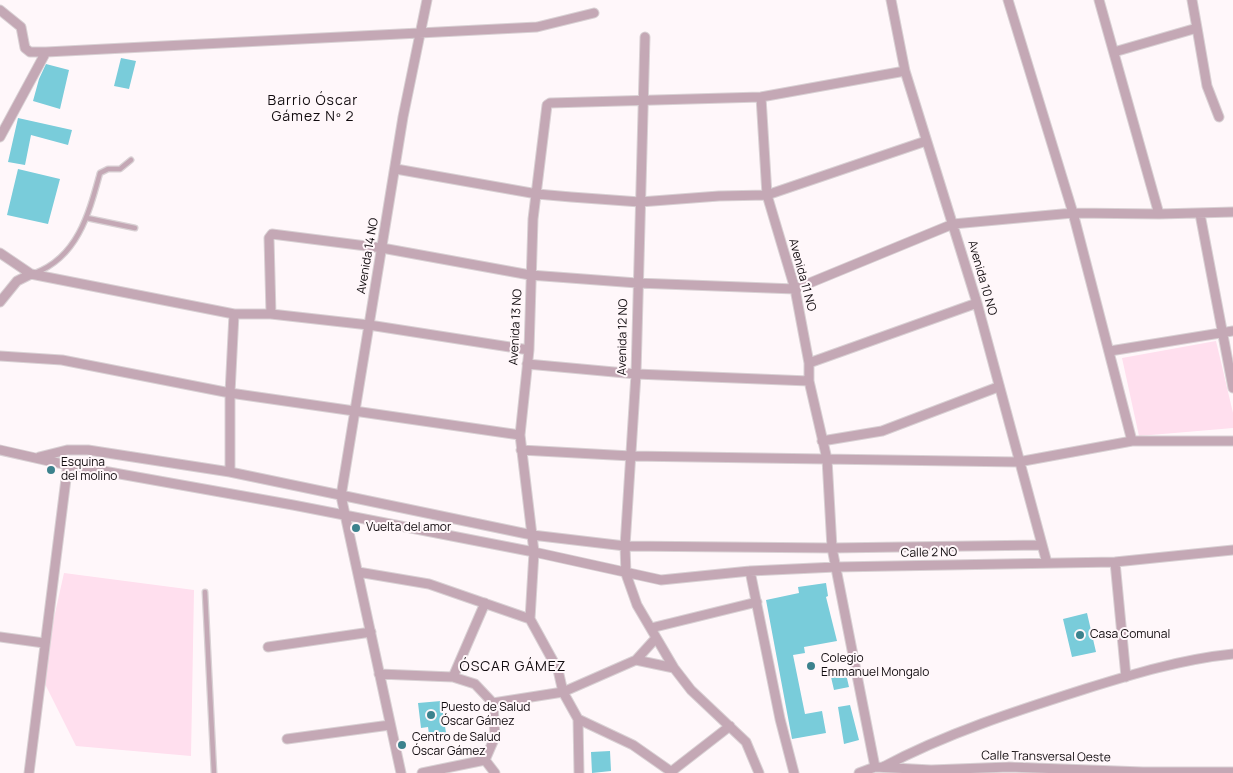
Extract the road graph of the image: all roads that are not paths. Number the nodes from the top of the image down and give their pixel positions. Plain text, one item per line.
1 (427, 0) edge
2 (891, 0) edge
3 (1008, 0) edge
4 (1099, 0) edge
5 (1192, 0) edge
6 (0, 10) edge
7 (594, 13) dead end
8 (1197, 28) junction
9 (422, 32) junction
10 (644, 37) dead end
11 (46, 52) junction
12 (1114, 52) junction
13 (905, 71) junction
14 (761, 97) junction
15 (644, 101) junction
16 (1219, 117) dead end
17 (0, 137) edge
18 (926, 141) junction
19 (130, 160) dead end
20 (396, 169) junction
21 (537, 194) junction
22 (767, 196) junction
23 (640, 202) junction
24 (1233, 212) edge
25 (1074, 213) junction
26 (1160, 214) junction
27 (1200, 214) junction
28 (87, 218) junction
29 (953, 224) junction
30 (135, 228) dead end
31 (382, 248) junction
32 (0, 253) edge
33 (31, 274) junction
34 (530, 275) junction
35 (637, 283) junction
36 (795, 289) junction
37 (0, 302) edge
38 (977, 303) junction
39 (234, 314) junction
40 (271, 314) junction
41 (369, 325) junction
42 (1233, 331) edge
43 (1223, 334) junction
44 (529, 350) junction
45 (1110, 351) junction
46 (0, 356) edge
47 (810, 363) junction
48 (527, 364) junction
49 (636, 374) junction
50 (809, 381) junction
51 (998, 387) junction
52 (1233, 388) edge
53 (230, 393) junction
54 (357, 411) junction
55 (520, 435) junction
56 (822, 441) junction
57 (1132, 441) junction
58 (1233, 441) edge
59 (0, 450) edge
60 (521, 450) junction
61 (631, 456) junction
62 (36, 458) junction
63 (827, 459) junction
64 (1018, 462) junction
65 (68, 463) junction
66 (230, 472) junction
67 (341, 496) junction
68 (346, 516) junction
69 (532, 535) junction
70 (1041, 545) junction
71 (625, 546) junction
72 (832, 548) junction
73 (1233, 550) edge
74 (534, 552) junction
75 (1115, 562) junction
76 (1047, 563) junction
77 (836, 567) junction
78 (750, 571) junction
79 (358, 572) junction
80 (626, 574) junction
81 (205, 592) dead end
82 (757, 602) junction
83 (485, 603) junction
84 (530, 619) junction
85 (650, 628) junction
86 (371, 632) junction
87 (0, 636) edge
88 (656, 638) junction
89 (44, 644) junction
90 (268, 647) dead end
91 (1233, 654) edge
92 (636, 660) junction
93 (674, 668) junction
94 (379, 674) junction
95 (453, 677) junction
96 (1126, 677) junction
97 (563, 692) junction
98 (493, 703) junction
99 (578, 719) junction
100 (390, 725) junction
101 (730, 726) junction
102 (287, 739) dead end
103 (485, 760) junction
104 (879, 767) junction
105 (672, 772) edge
106 (1143, 772) edge
107 (1233, 772) edge
108 (29, 773) edge
109 (214, 773) edge
110 (401, 773) edge
111 (422, 773) edge
112 (495, 773) edge
113 (580, 773) edge
114 (759, 773) edge
115 (794, 773) edge
116 (859, 773) edge

1 - 9 street, Avenida 14 NO
2 - 13 street, Avenida 10 NO
3 - 25 street
4 - 12 street
5 - 8 street
6 - 11 street
7 - 9 street
8 - 12 street
8 - 16 street
9 - 11 street
9 - 20 street, Avenida 14 NO
10 - 15 street, Avenida 12 NO
11 - 17 street
12 - 26 street
13 - 14 street
13 - 18 street, Avenida 10 NO
14 - 15 street
14 - 22 street, Avenida 11 NO
15 - 21 street, Avenida 13 NO
15 - 23 street, Avenida 12 NO
18 - 22 street
18 - 29 street, Avenida 10 NO
19 - 28 lane
20 - 21 street
20 - 31 street, Avenida 14 NO
21 - 23 street
21 - 34 street, Avenida 13 NO
22 - 23 street
22 - 36 street, Avenida 11 NO
23 - 35 street, Avenida 12 NO
24 - 27 street
25 - 26 street
25 - 29 street
25 - 45 street
26 - 27 street
27 - 43 street
28 - 30 lane
28 - 33 lane
29 - 36 street
29 - 38 street, Avenida 10 NO
31 - 34 street
31 - 40 street
31 - 41 street, Avenida 14 NO
32 - 33 street
33 - 37 street
33 - 39 street
34 - 35 street
34 - 44 street, Avenida 13 NO
35 - 36 street
35 - 49 street, Avenida 12 NO
36 - 47 street, Avenida 11 NO
38 - 47 street
38 - 51 street, Avenida 10 NO
39 - 40 street
39 - 53 street
40 - 41 street
41 - 44 street
41 - 54 street, Avenida 14 NO
42 - 43 street
43 - 45 street
43 - 52 street
44 - 48 street, Avenida 13 NO
45 - 57 street
46 - 53 street
47 - 50 street, Avenida 11 NO
48 - 49 street
48 - 55 street, Avenida 13 NO
49 - 50 street
49 - 61 street, Avenida 12 NO
50 - 56 street, Avenida 11 NO
51 - 56 street
51 - 64 street, Avenida 10 NO
53 - 54 street
53 - 66 street
54 - 55 street
54 - 67 street, Avenida 14 NO
55 - 60 street, Avenida 13 NO
56 - 63 street, Avenida 11 NO
57 - 58 street
57 - 64 street
59 - 62 street, Calle 2 NO
60 - 61 street
60 - 69 street, Avenida 13 NO
61 - 63 street
61 - 71 street, Avenida 12 NO
62 - 65 street, Calle 2 NO
62 - 66 street
63 - 64 street
63 - 72 street, Avenida 11 NO
64 - 70 street, Avenida 10 NO
65 - 68 street, Calle 2 NO
65 - 89 street
66 - 67 street
67 - 68 street, Avenida 14 NO
67 - 69 street
68 - 74 street, Calle 2 NO
68 - 79 street, Avenida 14 NO
69 - 71 street
69 - 74 street, Avenida 13 NO
70 - 72 street
70 - 76 street, Avenida 10 NO
71 - 72 street
71 - 80 street, Avenida 12 NO
72 - 77 street, Avenida 11 NO
73 - 75 street, Calle 2 NO
74 - 80 street, Calle 2 NO
74 - 84 street, Avenida 13 NO
75 - 76 street, Calle 2 NO
75 - 96 street
76 - 77 street, Calle 2 NO
77 - 78 street, Calle 2 NO
77 - 104 street, Avenida 11 NO
78 - 80 street, Calle 2 NO
78 - 82 street
79 - 83 street
79 - 86 street, Avenida 14 NO
80 - 85 street, Avenida 12 NO
81 - 109 lane
82 - 85 street
82 - 115 street
83 - 84 street
83 - 95 street
84 - 97 street
85 - 88 street, Avenida 12 NO
86 - 90 street
86 - 94 street, Avenida 14 NO
87 - 89 street
88 - 92 street
88 - 93 street, Avenida 12 NO
89 - 108 street
91 - 96 street
92 - 93 street
92 - 97 street
93 - 101 street, Avenida 12 NO
94 - 95 street
94 - 100 street, Avenida 14 NO
95 - 98 street
96 - 104 street
97 - 98 street
97 - 99 street
98 - 103 street
99 - 105 street
99 - 113 street
100 - 102 street
100 - 110 street, Avenida 14 NO
101 - 105 street
101 - 114 street, Avenida 12 NO
103 - 111 street
103 - 112 street
104 - 106 street, Calle Transversal Oeste
104 - 116 street, Calle Transversal Oeste
106 - 107 street, Calle Transversal Oeste

